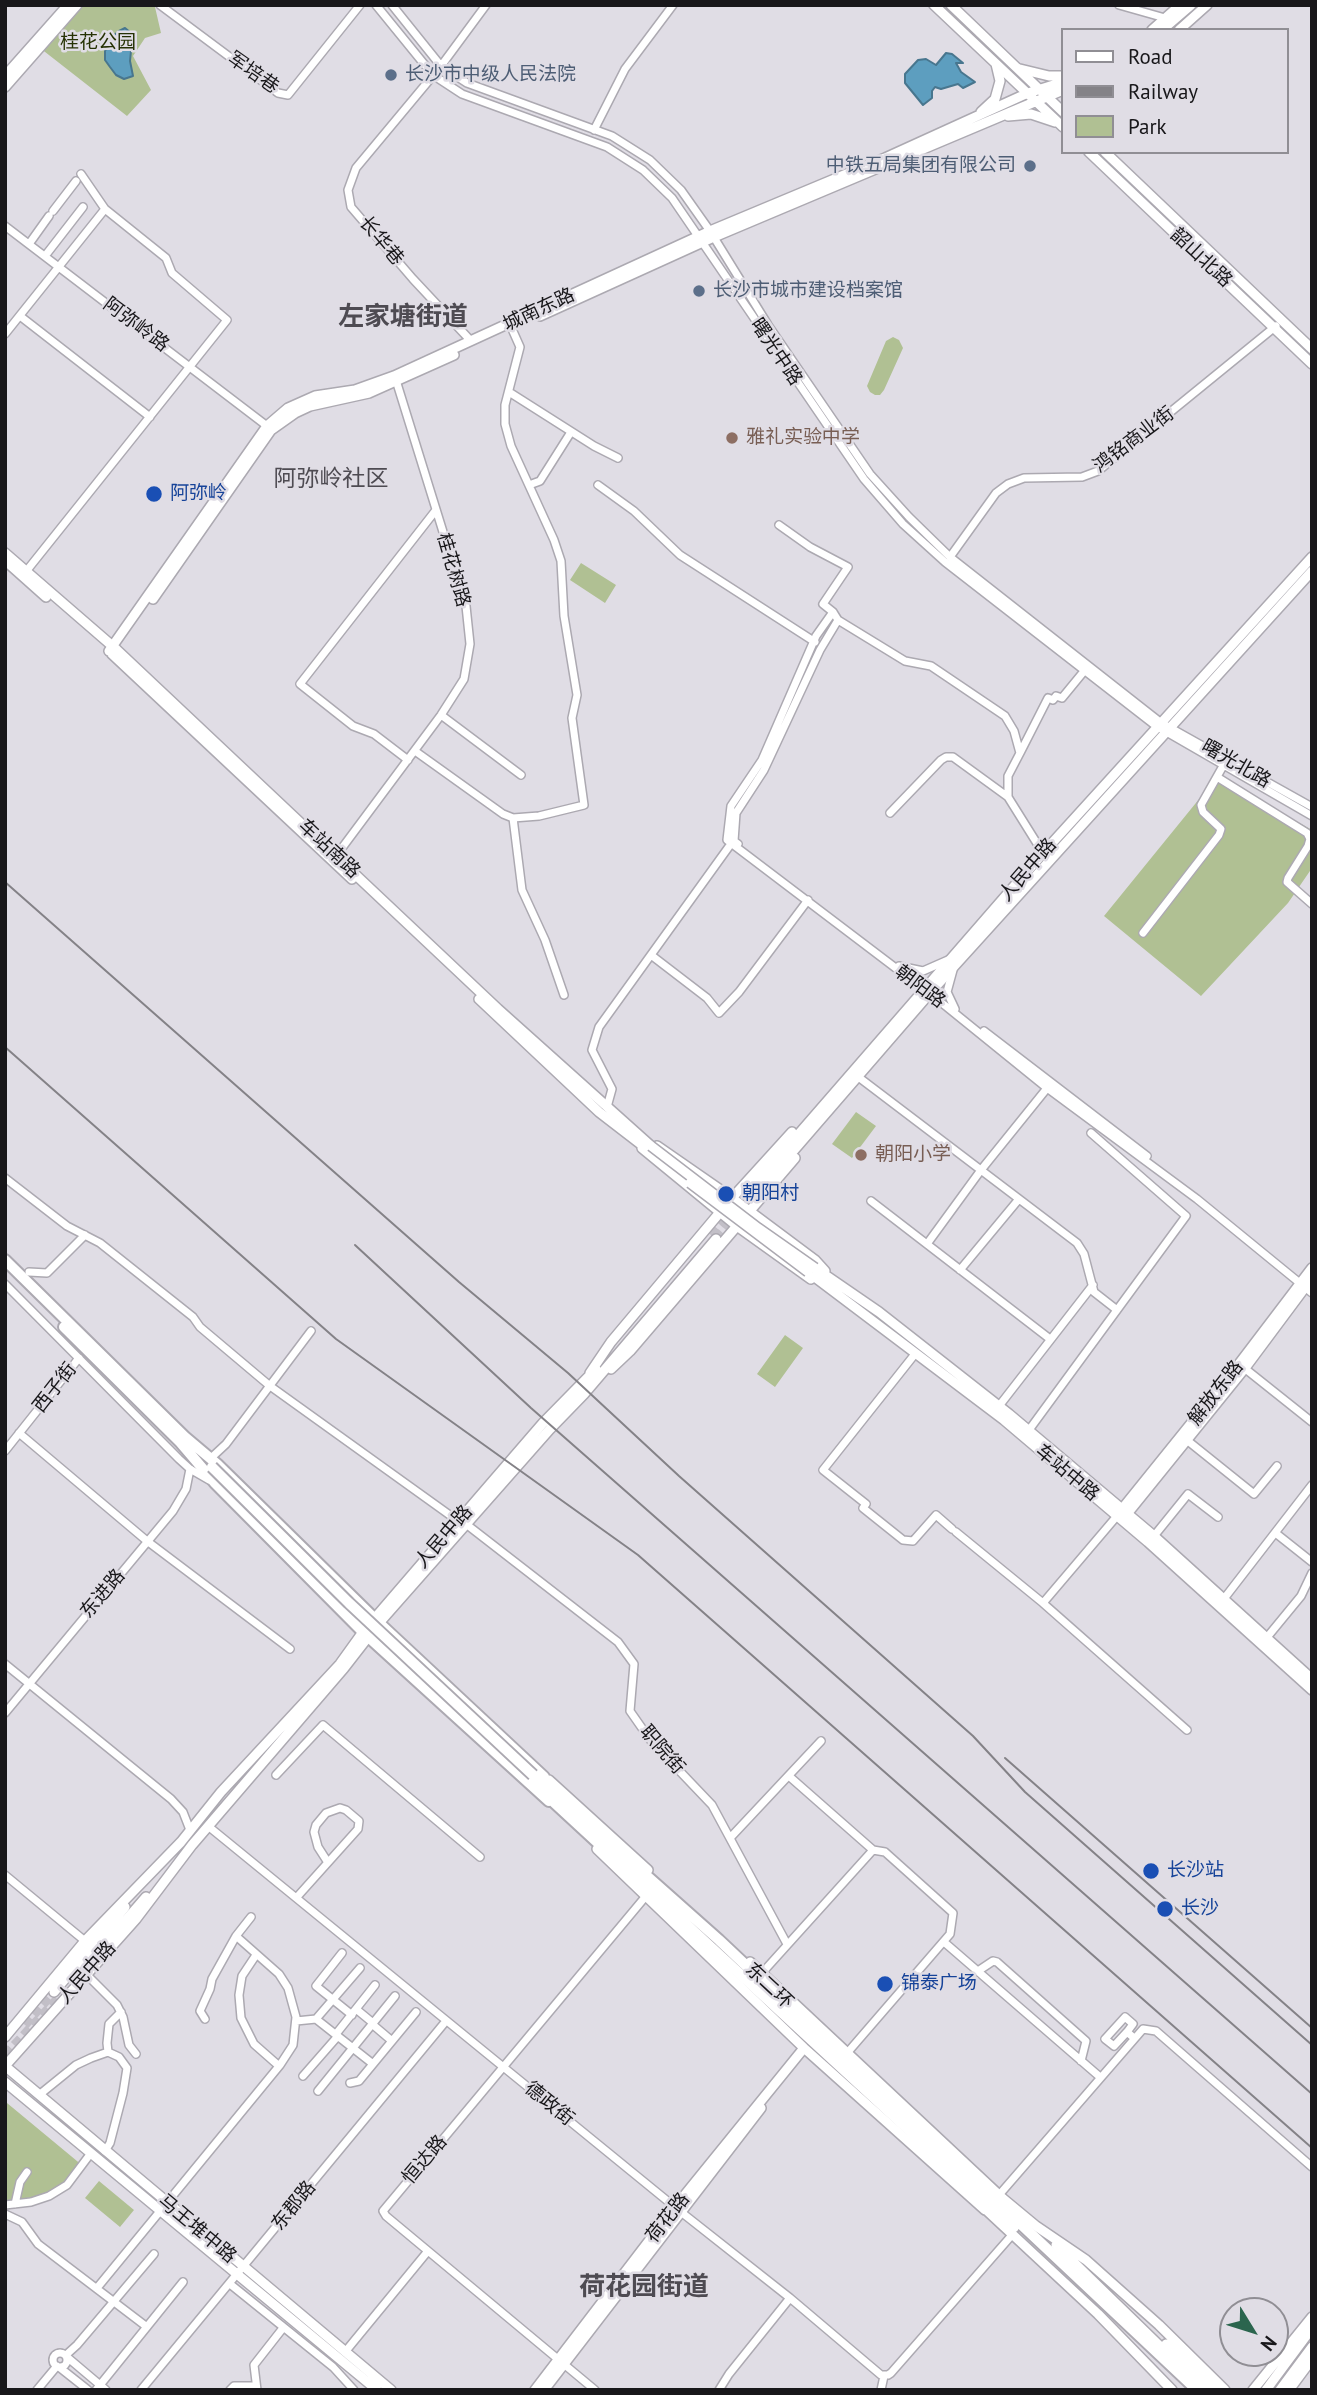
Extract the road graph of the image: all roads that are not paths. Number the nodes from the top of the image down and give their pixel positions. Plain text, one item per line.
1 (68, 5) edge
2 (77, 5) edge
3 (160, 5) edge
4 (360, 5) edge
5 (376, 5) edge
6 (391, 5) edge
7 (486, 5) edge
8 (673, 5) edge
9 (934, 5) edge
10 (951, 5) edge
11 (1119, 5) edge
12 (1180, 5) edge
13 (1191, 5) edge
14 (1196, 5) edge
15 (1207, 5) edge
16 (1165, 18) junction
17 (1154, 28) edge
18 (1164, 28) edge
19 (1170, 28) edge
20 (1181, 28) edge
21 (996, 64) junction
22 (441, 66) junction
23 (1017, 67) junction
24 (433, 75) junction
25 (5, 76) edge
26 (1062, 76) edge
27 (1062, 83) edge
28 (5, 87) edge
29 (1062, 90) edge
30 (1044, 92) junction
31 (1028, 93) junction
32 (1036, 101) junction
33 (1062, 111) edge
34 (999, 116) junction
35 (976, 117) junction
36 (1061, 125) edge
37 (594, 130) junction
38 (1091, 154) edge
39 (1107, 154) edge
40 (81, 174) dead end
41 (76, 181) dead end
42 (94, 192) junction
43 (105, 209) junction
44 (5, 226) edge
45 (712, 234) junction
46 (701, 239) junction
47 (29, 244) junction
48 (45, 256) junction
49 (59, 267) junction
50 (20, 316) junction
51 (1282, 320) junction
52 (1274, 328) junction
53 (512, 329) junction
54 (5, 334) edge
55 (471, 341) junction
56 (1312, 349) edge
57 (1312, 364) edge
58 (191, 367) junction
59 (396, 379) junction
60 (509, 392) junction
61 (150, 417) junction
62 (267, 426) junction
63 (571, 432) junction
64 (618, 458) dead end
65 (529, 485) junction
66 (598, 485) dead end
67 (436, 510) junction
68 (779, 525) dead end
69 (5, 553) edge
70 (950, 557) junction
71 (1312, 557) edge
72 (5, 561) edge
73 (1312, 571) edge
74 (24, 573) junction
75 (832, 612) junction
76 (838, 620) junction
77 (814, 640) junction
78 (820, 650) junction
79 (113, 651) junction
80 (1085, 670) junction
81 (441, 715) junction
82 (1163, 726) junction
83 (415, 751) junction
84 (1020, 753) junction
85 (408, 760) junction
86 (1223, 766) junction
87 (521, 775) dead end
88 (1217, 777) junction
89 (1008, 797) junction
90 (1312, 807) edge
91 (890, 813) dead end
92 (1312, 816) edge
93 (513, 818) junction
94 (733, 842) junction
95 (1043, 853) junction
96 (336, 856) junction
97 (808, 900) junction
98 (1312, 904) edge
99 (1143, 933) dead end
100 (651, 955) junction
101 (953, 961) junction
102 (900, 966) junction
103 (928, 990) junction
104 (564, 995) dead end
105 (955, 1009) junction
106 (870, 1056) junction
107 (861, 1079) junction
108 (1049, 1086) junction
109 (607, 1107) junction
110 (1091, 1133) dead end
111 (633, 1135) junction
112 (981, 1170) junction
113 (5, 1178) edge
114 (753, 1191) tunnel mouth
115 (732, 1198) junction
116 (1019, 1199) junction
117 (872, 1201) dead end
118 (750, 1212) junction
119 (720, 1213) junction
120 (737, 1226) junction
121 (85, 1235) junction
122 (714, 1237) tunnel mouth
123 (927, 1244) junction
124 (5, 1260) edge
125 (5, 1268) edge
126 (1312, 1268) edge
127 (812, 1270) joint
128 (960, 1270) junction
129 (29, 1272) dead end
130 (5, 1284) edge
131 (834, 1285) junction
132 (1093, 1285) junction
133 (1307, 1285) edge
134 (1117, 1310) junction
135 (311, 1331) dead end
136 (1050, 1339) junction
137 (915, 1354) junction
138 (79, 1358) junction
139 (1242, 1366) junction
140 (270, 1386) junction
141 (582, 1390) junction
142 (999, 1406) junction
143 (1312, 1422) edge
144 (1029, 1430) junction
145 (19, 1433) junction
146 (183, 1439) junction
147 (1184, 1439) junction
148 (5, 1451) edge
149 (210, 1466) junction
150 (1277, 1466) dead end
151 (190, 1469) junction
152 (215, 1483) junction
153 (1312, 1485) edge
154 (1122, 1513) junction
155 (1217, 1517) dead end
156 (462, 1523) junction
157 (1278, 1535) dead end
158 (1154, 1536) junction
159 (147, 1541) junction
160 (1312, 1562) edge
161 (1312, 1573) edge
162 (1223, 1600) junction
163 (1043, 1603) junction
164 (377, 1621) junction
165 (366, 1635) junction
166 (1264, 1641) junction
167 (290, 1649) dead end
168 (5, 1664) edge
169 (1312, 1679) edge
170 (29, 1684) junction
171 (1312, 1690) edge
172 (5, 1713) edge
173 (1186, 1730) dead end
174 (821, 1741) dead end
175 (276, 1775) dead end
176 (790, 1777) junction
177 (549, 1780) junction
178 (536, 1790) junction
179 (577, 1818) junction
180 (208, 1826) junction
181 (190, 1830) junction
182 (730, 1838) junction
183 (181, 1842) junction
184 (192, 1844) junction
185 (873, 1850) junction
186 (480, 1857) dead end
187 (327, 1861) junction
188 (5, 1875) edge
189 (646, 1896) junction
190 (297, 1898) junction
191 (250, 1917) dead end
192 (236, 1936) junction
193 (85, 1941) junction
194 (944, 1942) junction
195 (787, 1944) junction
196 (342, 1953) dead end
197 (256, 1955) junction
198 (360, 1968) dead end
199 (978, 1971) junction
200 (762, 1973) junction
201 (86, 1974) junction
202 (375, 1985) dead end
203 (395, 1996) dead end
204 (333, 2000) junction
205 (121, 2012) junction
206 (354, 2012) junction
207 (415, 2012) dead end
208 (205, 2019) dead end
209 (316, 2019) junction
210 (296, 2021) junction
211 (446, 2021) junction
212 (792, 2023) junction
213 (373, 2024) junction
214 (17, 2025) junction
215 (1127, 2032) dead end
216 (337, 2035) junction
217 (791, 2036) junction
218 (5, 2038) edge
219 (1134, 2038) junction
220 (28, 2040) junction
221 (392, 2041) junction
222 (354, 2048) junction
223 (806, 2050) junction
224 (108, 2052) junction
225 (848, 2052) junction
226 (136, 2054) dead end
227 (1081, 2061) junction
228 (820, 2062) junction
229 (835, 2063) junction
230 (373, 2064) junction
231 (5, 2066) edge
232 (503, 2066) junction
233 (279, 2067) junction
234 (303, 2076) dead end
235 (1100, 2077) junction
236 (5, 2082) edge
237 (350, 2083) dead end
238 (318, 2091) dead end
239 (5, 2092) edge
240 (20, 2094) junction
241 (39, 2095) junction
242 (105, 2151) junction
243 (91, 2153) junction
244 (1312, 2167) edge
245 (27, 2172) dead end
246 (969, 2180) junction
247 (15, 2204) junction
248 (994, 2204) junction
249 (5, 2205) edge
250 (163, 2206) junction
251 (678, 2210) junction
252 (5, 2214) edge
253 (1013, 2235) junction
254 (428, 2251) junction
255 (1066, 2252) junction
256 (154, 2254) dead end
257 (241, 2271) junction
258 (183, 2281) dead end
259 (230, 2284) junction
260 (97, 2288) junction
261 (790, 2298) junction
262 (114, 2302) junction
263 (1098, 2314) junction
264 (1312, 2317) edge
265 (147, 2328) junction
266 (283, 2328) junction
267 (1312, 2328) edge
268 (1312, 2336) edge
269 (1312, 2347) edge
270 (345, 2352) junction
271 (66, 2356) junction
272 (1312, 2359) edge
273 (562, 2362) junction
274 (58, 2366) junction
275 (887, 2374) junction
276 (100, 2388) edge
277 (256, 2388) edge
278 (352, 2389) edge
279 (720, 2389) edge
280 (37, 2390) edge
281 (88, 2390) edge
282 (141, 2390) edge
283 (230, 2390) edge
284 (377, 2390) edge
285 (391, 2390) edge
286 (534, 2390) edge
287 (544, 2390) edge
288 (595, 2390) edge
289 (881, 2390) edge
290 (1172, 2390) edge
291 (1179, 2390) edge
292 (1187, 2390) edge
293 (1197, 2390) edge
294 (1205, 2390) edge
295 (1216, 2390) edge
296 (1225, 2390) edge
297 (1253, 2390) edge
298 (1268, 2390) edge
299 (1280, 2390) edge
300 (1289, 2390) edge

1 - 25 main road
2 - 28 main road
3 - 4 street, 军培巷
5 - 24 street, 曙光中路
6 - 22 street, 曙光中路
7 - 22 street, 长华巷
8 - 37 street
9 - 21 main road
10 - 23 main road
11 - 16 street
12 - 16 main road
13 - 18 main road
14 - 19 main road
15 - 20 main road
16 - 17 main road
21 - 31 main road
21 - 35 main road
22 - 24 street, 长华巷
22 - 37 street, 曙光中路
23 - 26 main road
23 - 30 main road
24 - 46 street, 曙光中路
24 - 55 street, 长华巷
27 - 30 main road, 城南东路
29 - 30 main road, 城南东路
30 - 31 main road, 城南东路
30 - 32 main road, 城南东路
30 - 33 main road
31 - 32 main road
31 - 35 main road, 城南东路
32 - 34 main road, 城南东路
32 - 36 main road
34 - 36 main road
34 - 45 main road, 城南东路
35 - 45 main road, 城南东路
37 - 45 street, 曙光中路
38 - 52 main road, 韶山北路
39 - 51 main road, 韶山北路
40 - 42 street
41 - 47 street
42 - 43 street
42 - 48 street
43 - 49 street
43 - 58 street
44 - 47 street, 阿弥岭路
45 - 46 main road, 城南东路
45 - 70 street, 曙光中路
46 - 53 main road, 城南东路
46 - 55 main road, 城南东路
46 - 80 street, 曙光中路
47 - 48 street, 阿弥岭路
48 - 49 street, 阿弥岭路
49 - 50 street
49 - 58 street, 阿弥岭路
50 - 54 street
50 - 61 street
51 - 52 street, 鸿铭商业街
51 - 56 main road, 韶山北路
52 - 57 main road, 韶山北路
52 - 70 street, 鸿铭商业街
53 - 59 main road, 城南东路
53 - 60 street
55 - 59 main road, 城南东路
58 - 61 street
58 - 62 street, 阿弥岭路
59 - 62 main road, 城南东路
59 - 67 street, 桂花树路
59 - 79 main road, 城南东路
60 - 63 street
60 - 65 street
61 - 74 street
62 - 79 main road, 城南东路
63 - 64 street
63 - 65 street
65 - 93 street
66 - 77 street
67 - 81 street, 桂花树路
67 - 85 street
68 - 75 street
69 - 74 main road, 车站南路
70 - 82 street, 曙光中路
71 - 82 main road, 人民中路
72 - 74 main road, 车站南路
73 - 82 main road, 人民中路
74 - 79 main road, 车站南路
75 - 76 street
75 - 77 street
76 - 78 street
76 - 84 street
77 - 78 street
77 - 94 street
78 - 94 street
79 - 96 main road, 车站南路
79 - 111 main road, 车站南路
80 - 82 street, 曙光中路
80 - 84 street
81 - 83 street, 桂花树路
81 - 87 street
82 - 86 street, 曙光北路
82 - 90 street, 曙光北路
82 - 95 main road, 人民中路
82 - 101 main road, 人民中路
83 - 85 street, 桂花树路
83 - 93 street
84 - 89 street
85 - 96 street, 桂花树路
86 - 88 street
86 - 92 street, 曙光北路
88 - 98 street
88 - 99 street
89 - 91 street
89 - 95 street
93 - 104 street
94 - 97 street, 朝阳路
94 - 100 street
95 - 101 main road, 人民中路
96 - 109 main road, 车站南路
97 - 100 street
97 - 102 street, 朝阳路
97 - 103 street, 朝阳路
100 - 109 street
101 - 102 street
101 - 103 main road, 人民中路
101 - 105 street
102 - 103 street, 朝阳路
103 - 105 street, 朝阳路
103 - 106 main road, 人民中路
103 - 108 street, 朝阳路
105 - 108 street, 朝阳路
106 - 107 main road
106 - 114 main road, 人民中路
106 - 115 main road
107 - 112 street
107 - 118 main road
108 - 112 street
108 - 133 street, 朝阳路
109 - 111 main road, 车站南路
110 - 134 street
111 - 115 main road
111 - 119 main road
111 - 127 main road, 车站南路, bridge
112 - 116 street
112 - 123 street
113 - 121 street, 职院街
115 - 118 main road
115 - 119 main road
116 - 128 street
116 - 132 street
117 - 123 street
118 - 120 main road
118 - 131 main road
119 - 120 main road
119 - 141 main road
120 - 131 main road
120 - 141 main road
121 - 129 street
121 - 140 street, 职院街
122 - 141 main road, 人民中路
123 - 128 street
124 - 146 highway
125 - 146 highway
126 - 133 main road, 解放东路
127 - 131 main road, 车站中路
128 - 136 street
130 - 138 street
131 - 137 main road, 车站中路
131 - 142 main road, 车站中路
132 - 134 street
132 - 136 street
133 - 139 main road, 解放东路
134 - 144 street
135 - 140 street
136 - 142 street
137 - 154 main road, 车站中路
137 - 163 street
138 - 145 street, 西子街
138 - 151 street
139 - 143 street
139 - 147 main road, 解放东路
140 - 149 street
140 - 156 street, 职院街
141 - 156 main road, 人民中路
142 - 144 main road, 车站中路
144 - 154 main road, 车站中路
145 - 148 street, 西子街
145 - 159 street
146 - 149 highway
146 - 152 highway
147 - 150 street
147 - 154 main road, 解放东路
149 - 164 highway
149 - 179 highway, 东二环
151 - 152 street
151 - 159 street, 东进路
152 - 165 highway
153 - 162 street
154 - 158 main road, 车站中路
154 - 163 street
154 - 166 main road, 车站中路
155 - 158 street
156 - 164 main road, 人民中路
156 - 182 street, 职院街
157 - 160 street
158 - 162 main road, 车站中路
159 - 167 street
159 - 170 street, 东进路
161 - 166 street
162 - 166 main road, 车站中路
163 - 173 street
164 - 165 main road, 人民中路
164 - 177 highway
165 - 178 highway
165 - 180 main road, 人民中路
165 - 181 main road, 人民中路
166 - 169 main road, 车站中路
166 - 171 main road, 车站中路
168 - 170 street
170 - 172 street, 东进路
170 - 181 street
174 - 176 street
175 - 186 street
176 - 182 street
176 - 185 street
177 - 179 highway
177 - 200 main road
178 - 179 highway
178 - 189 main road
179 - 212 highway, 东二环
179 - 246 highway, 东二环
180 - 184 main road, 人民中路
180 - 190 street, 德政街
181 - 183 main road, 人民中路
182 - 195 street, 职院街
183 - 184 main road, 人民中路
183 - 193 main road, 人民中路
184 - 201 main road, 人民中路
185 - 194 street
185 - 195 street
187 - 187 street
187 - 190 street
188 - 193 street
189 - 217 main road
189 - 232 street, 恒达路
190 - 211 street, 德政街
191 - 192 street
192 - 197 street
192 - 208 street
193 - 214 main road, 人民中路
194 - 199 street
194 - 225 street
195 - 200 street
196 - 204 street
197 - 210 street
197 - 233 street
198 - 204 street
199 - 227 street
199 - 227 street
200 - 225 main road
201 - 205 street
201 - 220 main road, 人民中路
202 - 206 street
203 - 213 street
204 - 206 street
204 - 209 street
205 - 224 street
205 - 226 street
206 - 213 street
206 - 216 street
207 - 221 street
209 - 210 street
209 - 216 street
210 - 233 street
211 - 232 street, 德政街
211 - 257 street, 东郡路
212 - 217 main road
212 - 229 highway, 东二环
213 - 221 street
213 - 222 street
214 - 218 main road, 人民中路
214 - 220 main road
215 - 219 street
216 - 222 street
216 - 234 street
217 - 223 main road
219 - 235 street
219 - 244 street
220 - 231 main road, 人民中路
221 - 230 street
222 - 230 street
222 - 238 street
223 - 228 main road
223 - 251 main road, 荷花路
224 - 241 street
224 - 242 street
225 - 248 main road
227 - 235 street
228 - 229 main road
228 - 248 main road
229 - 246 highway, 东二环
230 - 237 street
231 - 241 main road, 马王堆中路
232 - 251 street, 德政街
232 - 254 street, 恒达路
233 - 250 street
235 - 248 street
236 - 240 main road, 马王堆中路
239 - 240 main road
240 - 243 main road, 马王堆中路
241 - 242 main road, 马王堆中路
242 - 250 main road, 马王堆中路
243 - 247 street
243 - 250 main road, 马王堆中路
245 - 247 street
246 - 248 highway, 东二环
247 - 249 street
248 - 253 main road
248 - 255 main road
248 - 292 highway
248 - 293 highway
250 - 257 main road, 马王堆中路
250 - 260 street
251 - 261 street, 德政街
251 - 273 main road, 荷花路
252 - 260 street
253 - 263 main road
253 - 275 street
254 - 270 street
254 - 273 street, 恒达路
255 - 294 main road
255 - 295 main road
255 - 296 main road
256 - 262 street
257 - 259 street, 东郡路
257 - 270 main road, 马王堆中路
257 - 284 main road, 马王堆中路
258 - 265 street
259 - 266 street
259 - 282 street, 东郡路
260 - 262 street
261 - 275 street, 德政街
261 - 279 street
262 - 265 street
262 - 271 street
263 - 290 main road
263 - 291 main road
264 - 297 main road
265 - 276 street
266 - 277 street
266 - 278 street
267 - 298 main road
268 - 298 main road
269 - 299 main road
270 - 285 main road, 马王堆中路
271 - 274 street
271 - 274 street
271 - 276 street
272 - 300 main road
273 - 286 main road, 荷花路
273 - 287 main road, 荷花路
273 - 288 street, 恒达路
274 - 280 street
274 - 281 street
275 - 289 street
277 - 283 street

